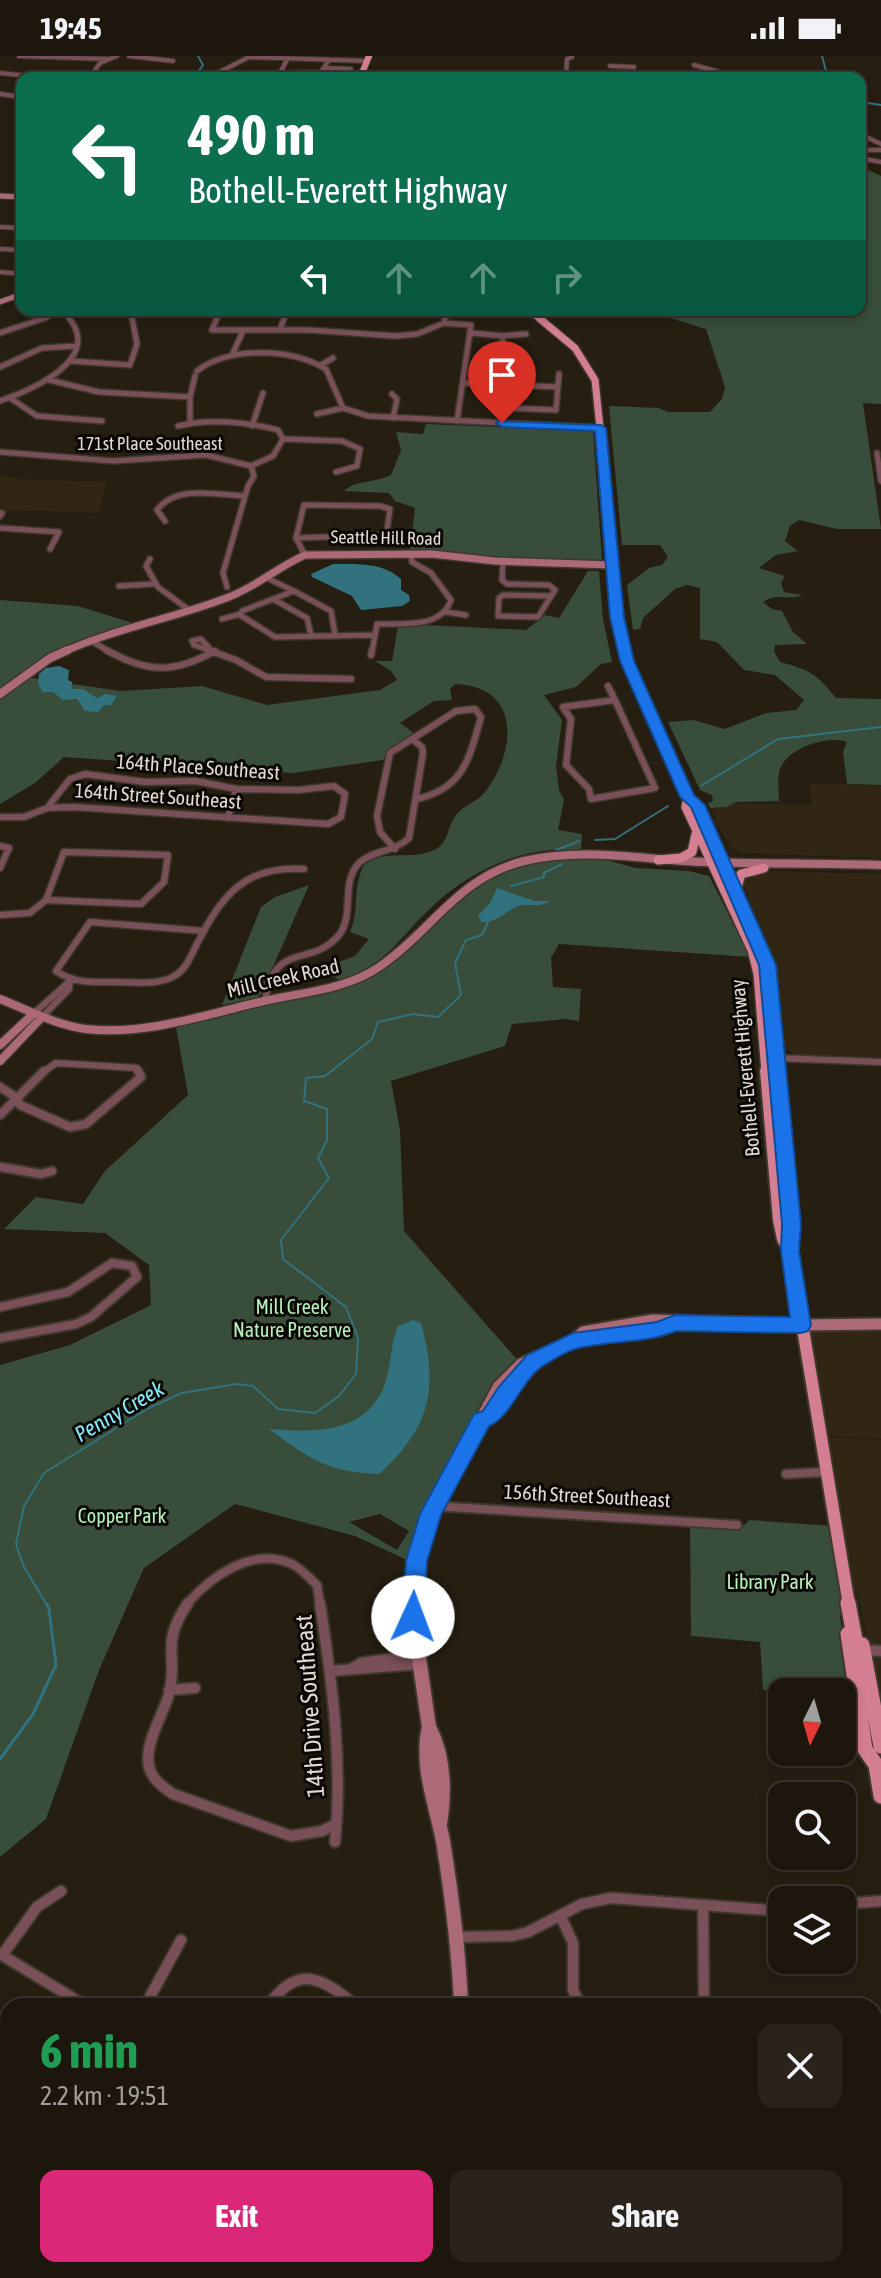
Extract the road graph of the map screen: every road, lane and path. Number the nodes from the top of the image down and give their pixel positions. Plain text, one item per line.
1 (19, 56) edge
2 (45, 56) edge
3 (117, 56) edge
4 (129, 56) edge
5 (286, 58) edge
6 (368, 58) edge
7 (107, 59) junction
8 (634, 60) dead end
9 (173, 61) dead end
10 (325, 63) junction
11 (694, 65) dead end
12 (610, 66) dead end
13 (634, 67) junction
14 (351, 69) dead end
15 (226, 71) edge
16 (94, 72) edge
17 (318, 72) edge
18 (634, 72) edge
19 (719, 72) edge
20 (49, 316) edge
21 (68, 316) edge
22 (131, 316) edge
23 (218, 316) edge
24 (285, 316) edge
25 (446, 316) edge
26 (536, 316) edge
27 (444, 323) junction
28 (280, 330) junction
29 (243, 331) junction
30 (0, 333) edge
31 (472, 333) junction
32 (526, 334) dead end
33 (502, 336) junction
34 (77, 346) junction
35 (232, 355) junction
36 (297, 358) junction
37 (333, 358) dead end
38 (71, 361) junction
39 (289, 364) dead end
40 (0, 367) edge
41 (323, 367) junction
42 (559, 374) dead end
43 (49, 380) junction
44 (464, 383) junction
45 (488, 384) junction
46 (508, 385) junction
47 (558, 387) junction
48 (263, 393) dead end
49 (392, 394) dead end
50 (190, 397) junction
51 (10, 398) junction
52 (0, 401) edge
53 (343, 408) junction
54 (505, 408) junction
55 (317, 414) dead end
56 (393, 418) junction
57 (102, 421) dead end
58 (190, 421) junction
59 (457, 421) junction
60 (502, 423) junction
61 (178, 426) dead end
62 (252, 426) junction
63 (601, 428) junction
64 (283, 439) junction
65 (0, 452) edge
66 (877, 453) dead end
67 (251, 466) junction
68 (336, 472) dead end
69 (881, 481) edge
70 (245, 496) junction
71 (165, 521) dead end
72 (0, 528) edge
73 (296, 538) junction
74 (50, 549) dead end
75 (411, 554) junction
76 (305, 555) junction
77 (150, 559) dead end
78 (503, 562) junction
79 (612, 565) junction
80 (267, 578) junction
81 (153, 584) junction
82 (119, 586) dead end
83 (227, 587) dead end
84 (294, 591) junction
85 (549, 596) junction
86 (273, 599) junction
87 (189, 610) junction
88 (445, 612) junction
89 (240, 614) junction
90 (466, 615) dead end
91 (222, 619) dead end
92 (335, 634) junction
93 (311, 635) junction
94 (375, 635) junction
95 (90, 640) junction
96 (371, 655) dead end
97 (351, 679) dead end
98 (608, 686) dead end
99 (0, 694) edge
100 (616, 700) junction
101 (412, 739) junction
102 (236, 789) junction
103 (688, 797) junction
104 (417, 799) junction
105 (47, 808) junction
106 (0, 817) edge
107 (228, 818) junction
108 (316, 824) joint
109 (696, 830) junction
110 (0, 846) edge
111 (395, 849) junction
112 (658, 860) junction
113 (710, 862) junction
114 (724, 863) junction
115 (0, 868) edge
116 (764, 868) junction
117 (881, 868) edge
118 (304, 869) dead end
119 (736, 891) junction
120 (46, 900) junction
121 (0, 915) edge
122 (204, 931) junction
123 (70, 981) junction
124 (0, 991) edge
125 (5, 1000) edge
126 (265, 1001) junction
127 (37, 1016) junction
128 (0, 1045) edge
129 (771, 1059) junction
130 (0, 1061) edge
131 (881, 1062) edge
132 (1, 1088) edge
133 (17, 1097) junction
134 (0, 1115) edge
135 (0, 1167) edge
136 (52, 1171) dead end
137 (790, 1251) junction
138 (0, 1307) edge
139 (881, 1324) edge
140 (801, 1325) junction
141 (0, 1338) edge
142 (827, 1472) junction
143 (786, 1474) dead end
144 (434, 1506) junction
145 (737, 1525) dead end
146 (849, 1608) junction
147 (863, 1650) junction
148 (881, 1651) edge
149 (418, 1660) junction
150 (330, 1671) junction
151 (195, 1688) dead end
152 (169, 1690) junction
153 (879, 1754) edge
154 (881, 1796) edge
155 (336, 1824) junction
156 (335, 1842) dead end
157 (61, 1891) dead end
158 (881, 1901) edge
159 (856, 1903) edge
160 (703, 1905) junction
161 (768, 1910) edge
162 (561, 1917) junction
163 (458, 1937) junction
164 (181, 1940) dead end
165 (1, 1954) edge
166 (73, 1998) edge
167 (149, 1998) edge
168 (273, 1998) edge
169 (347, 1998) edge
170 (461, 1998) edge
171 (577, 1998) edge
172 (704, 1998) edge

1 - 2 street
2 - 7 street
3 - 7 street
4 - 9 street
5 - 10 street
5 - 15 street
6 - 10 street
7 - 16 street
8 - 13 street
10 - 14 street
10 - 17 street
11 - 19 street
12 - 13 street
13 - 18 street
20 - 30 street
21 - 34 street
22 - 38 street
23 - 29 street
24 - 28 street
25 - 27 street
26 - 63 main road, Bothell-Everett Highway
27 - 28 street
27 - 31 street
28 - 29 street
29 - 35 street
31 - 33 street
31 - 44 street
32 - 33 street
33 - 45 street
34 - 38 street
34 - 40 street
35 - 36 street
35 - 50 street
36 - 39 street
36 - 41 street
37 - 41 street
38 - 43 street
41 - 53 street
42 - 47 street
43 - 50 street
43 - 51 street
44 - 45 street
44 - 59 street
45 - 46 street
46 - 47 street
46 - 54 street
47 - 54 street
48 - 62 street
49 - 56 street
50 - 58 street
51 - 52 street
51 - 57 street
53 - 55 street
53 - 56 street
54 - 60 street
56 - 59 street
58 - 61 street
58 - 62 street
59 - 60 street
60 - 63 street
62 - 64 street
63 - 79 main road, Bothell-Everett Highway
64 - 67 street
64 - 68 street
65 - 67 street, 171st Place Southeast
66 - 69 street
67 - 70 street
70 - 71 street
70 - 83 street
72 - 74 street
73 - 73 street
73 - 76 street
75 - 76 street, Seattle Hill Road
75 - 78 street, Seattle Hill Road
75 - 88 street
76 - 80 street, Seattle Hill Road
77 - 81 street
78 - 79 street, Seattle Hill Road
78 - 85 street
79 - 103 main road, Bothell-Everett Highway
80 - 84 street
80 - 87 street, Seattle Hill Road
81 - 82 street
81 - 87 street
84 - 86 street
84 - 92 street
85 - 85 street
86 - 89 street
86 - 93 street
87 - 95 street, Seattle Hill Road
88 - 90 street
88 - 94 street
89 - 91 street
89 - 93 street
92 - 93 street
92 - 94 street
94 - 96 street
95 - 97 street
95 - 99 street, Seattle Hill Road
98 - 100 street
100 - 100 street
101 - 104 street
101 - 104 street
101 - 111 street
102 - 105 street, 164th Place Southeast
102 - 107 street
102 - 108 street, 164th Place Southeast
103 - 109 main road, Bothell-Everett Highway
103 - 114 main road, Bothell-Everett Highway
104 - 111 street
105 - 106 street, 164th Street Southeast
105 - 107 street, 164th Street Southeast
107 - 108 street, 164th Street Southeast
109 - 112 main road
109 - 113 main road, Bothell-Everett Highway
110 - 115 street
111 - 126 street
112 - 113 street, Mill Creek Road
112 - 126 street, Mill Creek Road
113 - 114 street
113 - 129 main road, Bothell-Everett Highway
114 - 116 street
114 - 117 street
114 - 119 main road, Bothell-Everett Highway
116 - 117 street
116 - 119 main road
118 - 122 street
119 - 129 main road, Bothell-Everett Highway
120 - 120 street
120 - 121 street
122 - 123 street
122 - 123 street
123 - 127 street
124 - 125 street, Mill Creek Road
125 - 127 street, Mill Creek Road
126 - 127 street, Mill Creek Road
127 - 128 street
127 - 130 street
129 - 131 street
129 - 137 main road, Bothell-Everett Highway
129 - 137 main road, Bothell-Everett Highway
132 - 133 street
133 - 133 street
133 - 134 street
135 - 136 street
137 - 140 main road, Bothell-Everett Highway
138 - 141 street
139 - 140 street
140 - 142 main road, Bothell-Everett Highway
140 - 144 street
142 - 143 street
142 - 146 main road, Bothell-Everett Highway
144 - 145 street, 156th Street Southeast
144 - 149 street
146 - 147 main road, Bothell-Everett Highway
146 - 153 main road, Bothell-Everett Highway
147 - 148 street
147 - 153 main road, Bothell-Everett Highway
149 - 150 street
149 - 163 street
150 - 152 street, 14th Drive Southeast
150 - 155 street, 14th Drive Southeast
151 - 152 street
152 - 155 street
153 - 154 main road, Bothell-Everett Highway
155 - 156 street, 14th Drive Southeast
157 - 165 street
158 - 159 street
160 - 161 street
160 - 162 street
160 - 172 street
162 - 163 street
162 - 171 street
163 - 170 street
164 - 167 street
165 - 166 street
168 - 169 street

